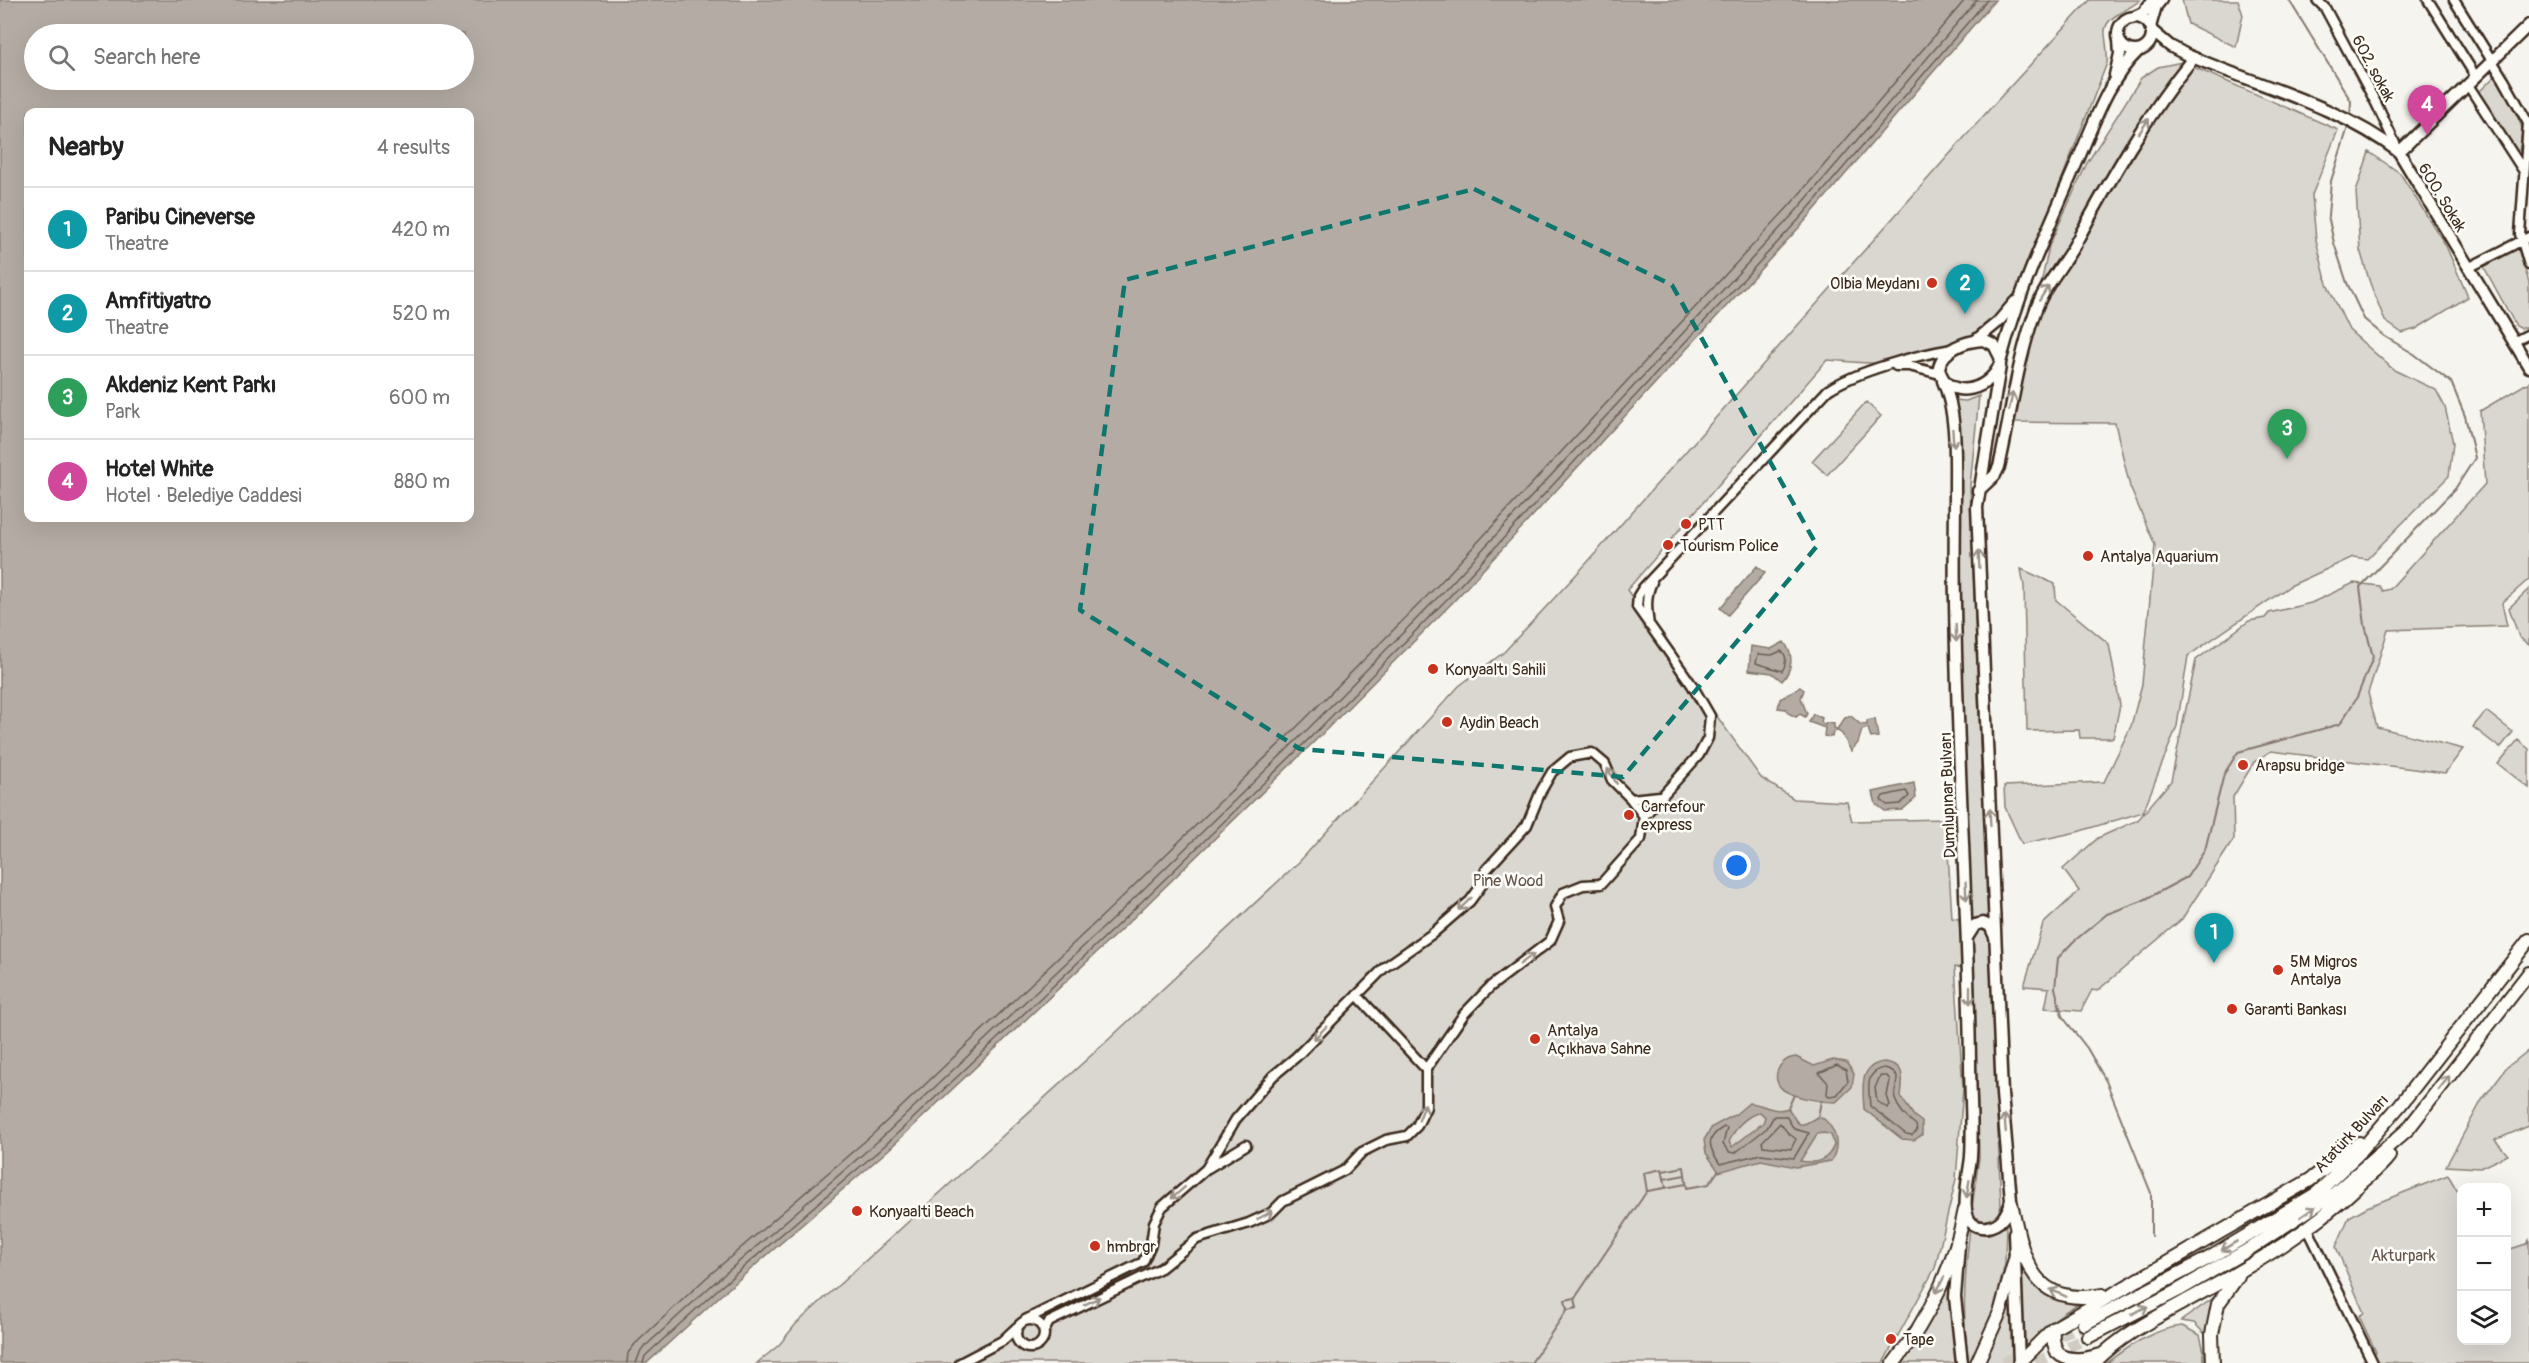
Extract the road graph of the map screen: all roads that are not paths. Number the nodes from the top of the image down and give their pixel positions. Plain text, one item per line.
1 (2153, 0) edge
2 (2161, 0) edge
3 (2317, 0) edge
4 (2428, 0) edge
5 (2454, 0) edge
6 (2132, 18) junction
7 (2529, 26) edge
8 (2150, 28) junction
9 (2119, 40) junction
10 (2140, 50) junction
11 (2189, 56) junction
12 (2491, 62) junction
13 (2113, 81) junction
14 (2472, 81) junction
15 (2399, 152) junction
16 (2523, 170) junction
17 (2525, 238) edge
18 (2529, 265) edge
19 (2468, 268) junction
20 (2020, 297) junction
21 (2529, 333) edge
22 (1974, 341) junction
23 (2513, 342) junction
24 (1952, 349) junction
25 (2001, 362) junction
26 (1890, 366) junction
27 (2529, 367) edge
28 (1942, 378) junction
29 (1978, 492) junction
30 (1660, 796) junction
31 (1631, 798) junction
32 (1644, 816) junction
33 (1968, 936) junction
34 (1996, 939) junction
35 (2529, 940) edge
36 (2529, 973) edge
37 (1357, 995) junction
38 (1426, 1069) junction
39 (2388, 1119) junction
40 (2408, 1129) junction
41 (1246, 1145) dead end
42 (1206, 1169) junction
43 (2011, 1203) junction
44 (1965, 1209) junction
45 (2308, 1229) junction
46 (1960, 1236) junction
47 (2016, 1255) junction
48 (2243, 1270) junction
49 (2115, 1293) junction
50 (1025, 1320) junction
51 (2084, 1324) tunnel mouth
52 (1017, 1327) junction
53 (2053, 1329) junction
54 (1044, 1332) junction
55 (2088, 1338) tunnel mouth
56 (1002, 1341) junction
57 (1020, 1345) junction
58 (2098, 1359) edge
59 (960, 1363) edge
60 (1894, 1363) edge
61 (1962, 1363) edge
62 (1977, 1363) edge
63 (2019, 1363) edge
64 (2213, 1363) edge
65 (2373, 1363) edge

1 - 6 main road
2 - 8 main road
3 - 15 street, 602. sokak
4 - 14 street
5 - 12 street
6 - 8 main road
6 - 9 main road
7 - 12 main road
8 - 10 main road
8 - 11 main road
9 - 10 main road
9 - 13 main road
10 - 11 main road
10 - 13 main road
11 - 15 main road, 600. Sokak
29 -> 11 main road
12 - 14 main road
12 - 16 street
13 - 20 main road
14 - 15 main road
14 - 16 street
15 - 19 main road, 600. Sokak
16 - 17 street
17 - 18 street
17 - 19 street
19 - 23 main road, 600. Sokak
20 - 22 main road
20 - 25 main road
21 - 23 street
22 - 24 main road
22 - 25 main road
23 - 27 main road, 600. Sokak
24 - 26 street
24 - 28 main road
25 - 28 main road
25 - 29 main road
26 - 28 street
26 - 30 street
28 -> 33 main road, Dumlupınar Bulvarı
34 -> 29 main road
30 - 31 street
30 - 32 street
31 - 32 street
31 -> 37 street
38 -> 32 street
33 - 34 main road
33 -> 44 main road, Dumlupınar Bulvarı
43 -> 34 main road
35 - 39 main road, Atatürk Bulvarı
40 -> 36 main road, Atatürk Bulvarı
37 - 38 street
37 -> 42 street
54 -> 38 street
39 - 49 main road
39 -> 51 main road, Atatürk Bulvarı
40 - 45 main road
55 -> 40 main road, Atatürk Bulvarı
41 - 42 street
42 -> 50 street
43 - 44 main road
43 - 47 main road
49 -> 43 main road
44 - 46 main road
45 - 48 main road
45 - 65 street
46 -> 60 main road
46 - 61 main road
47 - 62 main road
47 - 63 main road
48 - 58 main road
48 - 64 main road
49 - 53 main road
50 - 52 street
50 - 54 street
52 - 56 street
52 - 57 street
53 - 58 main road
53 - 63 main road
54 - 57 street
56 - 57 street
56 - 59 street

